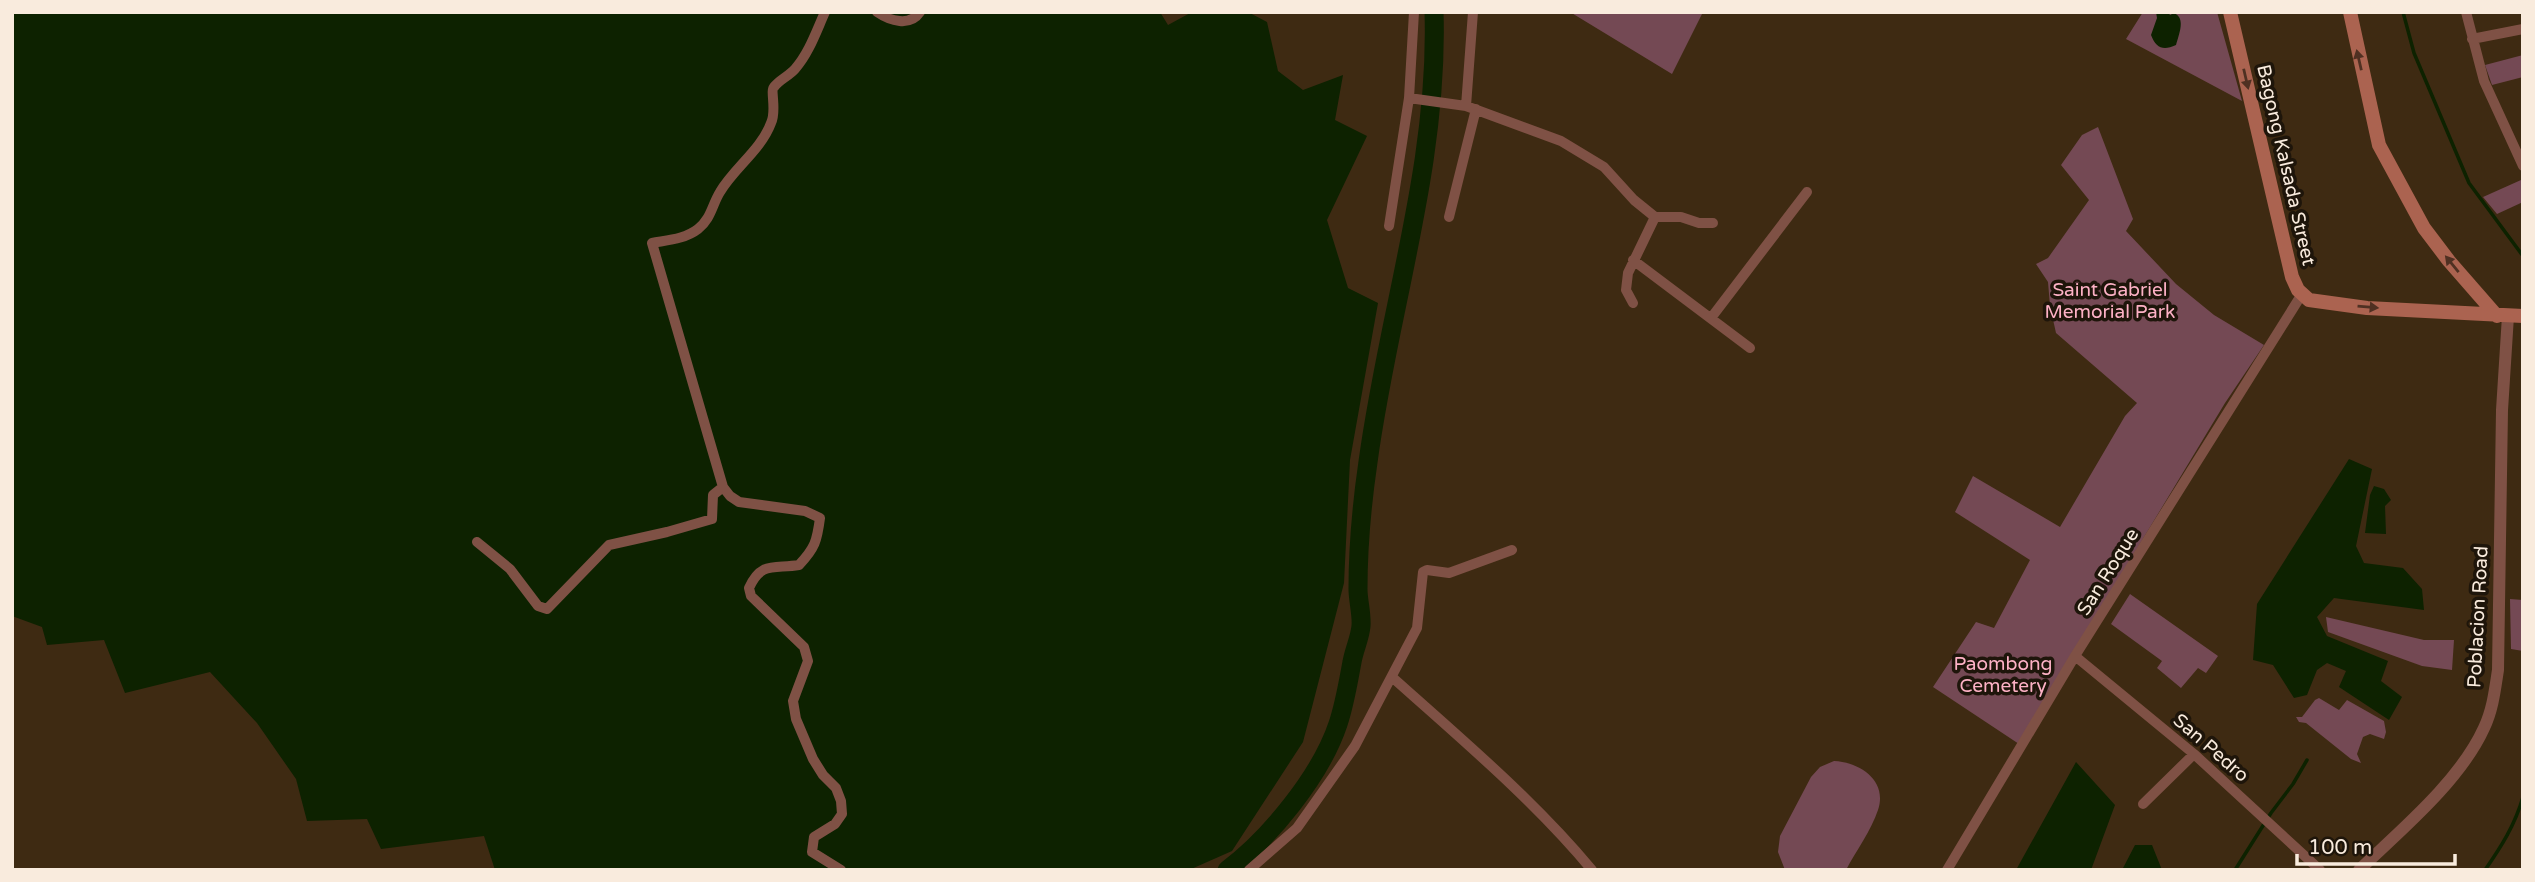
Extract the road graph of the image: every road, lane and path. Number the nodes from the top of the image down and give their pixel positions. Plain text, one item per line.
1 (825, 12) edge
2 (877, 12) edge
3 (920, 12) edge
4 (1414, 12) edge
5 (1472, 12) edge
6 (2230, 12) edge
7 (2350, 12) edge
8 (2466, 12) edge
9 (2523, 29) edge
10 (2472, 39) junction
11 (1415, 99) junction
12 (1471, 108) junction
13 (2523, 166) edge
14 (1807, 192) dead end
15 (1449, 217) dead end
16 (1655, 217) junction
17 (1713, 223) dead end
18 (1389, 226) dead end
19 (1633, 260) junction
20 (2302, 294) junction
21 (1633, 303) dead end
22 (2509, 316) edge
23 (1712, 318) junction
24 (1750, 348) dead end
25 (723, 487) junction
26 (477, 542) dead end
27 (1512, 550) dead end
28 (2076, 656) junction
29 (1391, 677) junction
30 (2194, 754) junction
31 (2143, 804) dead end
32 (841, 870) edge
33 (1249, 870) edge
34 (1592, 870) edge
35 (1947, 870) edge
36 (2320, 870) edge
37 (2359, 870) edge

1 - 25 street
2 - 3 street
4 - 11 street
5 - 12 street
6 -> 20 main road, Bagong Kalsada Street
22 -> 7 main road
8 - 10 street
9 - 10 street
10 - 13 street
11 - 12 street
11 - 18 street
12 - 15 street
12 - 16 street
14 - 23 street
16 - 17 street
16 - 19 street
19 - 21 street
19 - 23 street
20 -> 22 main road, Bagong Kalsada Street
20 - 28 street, San Roque
22 - 37 street, Poblacion Road
23 - 24 street
25 - 26 street
25 - 32 street
27 - 29 street
28 - 30 street, San Pedro
28 - 35 street, San Roque
29 - 33 street
29 - 34 street
30 - 31 street
30 - 36 street, San Pedro

